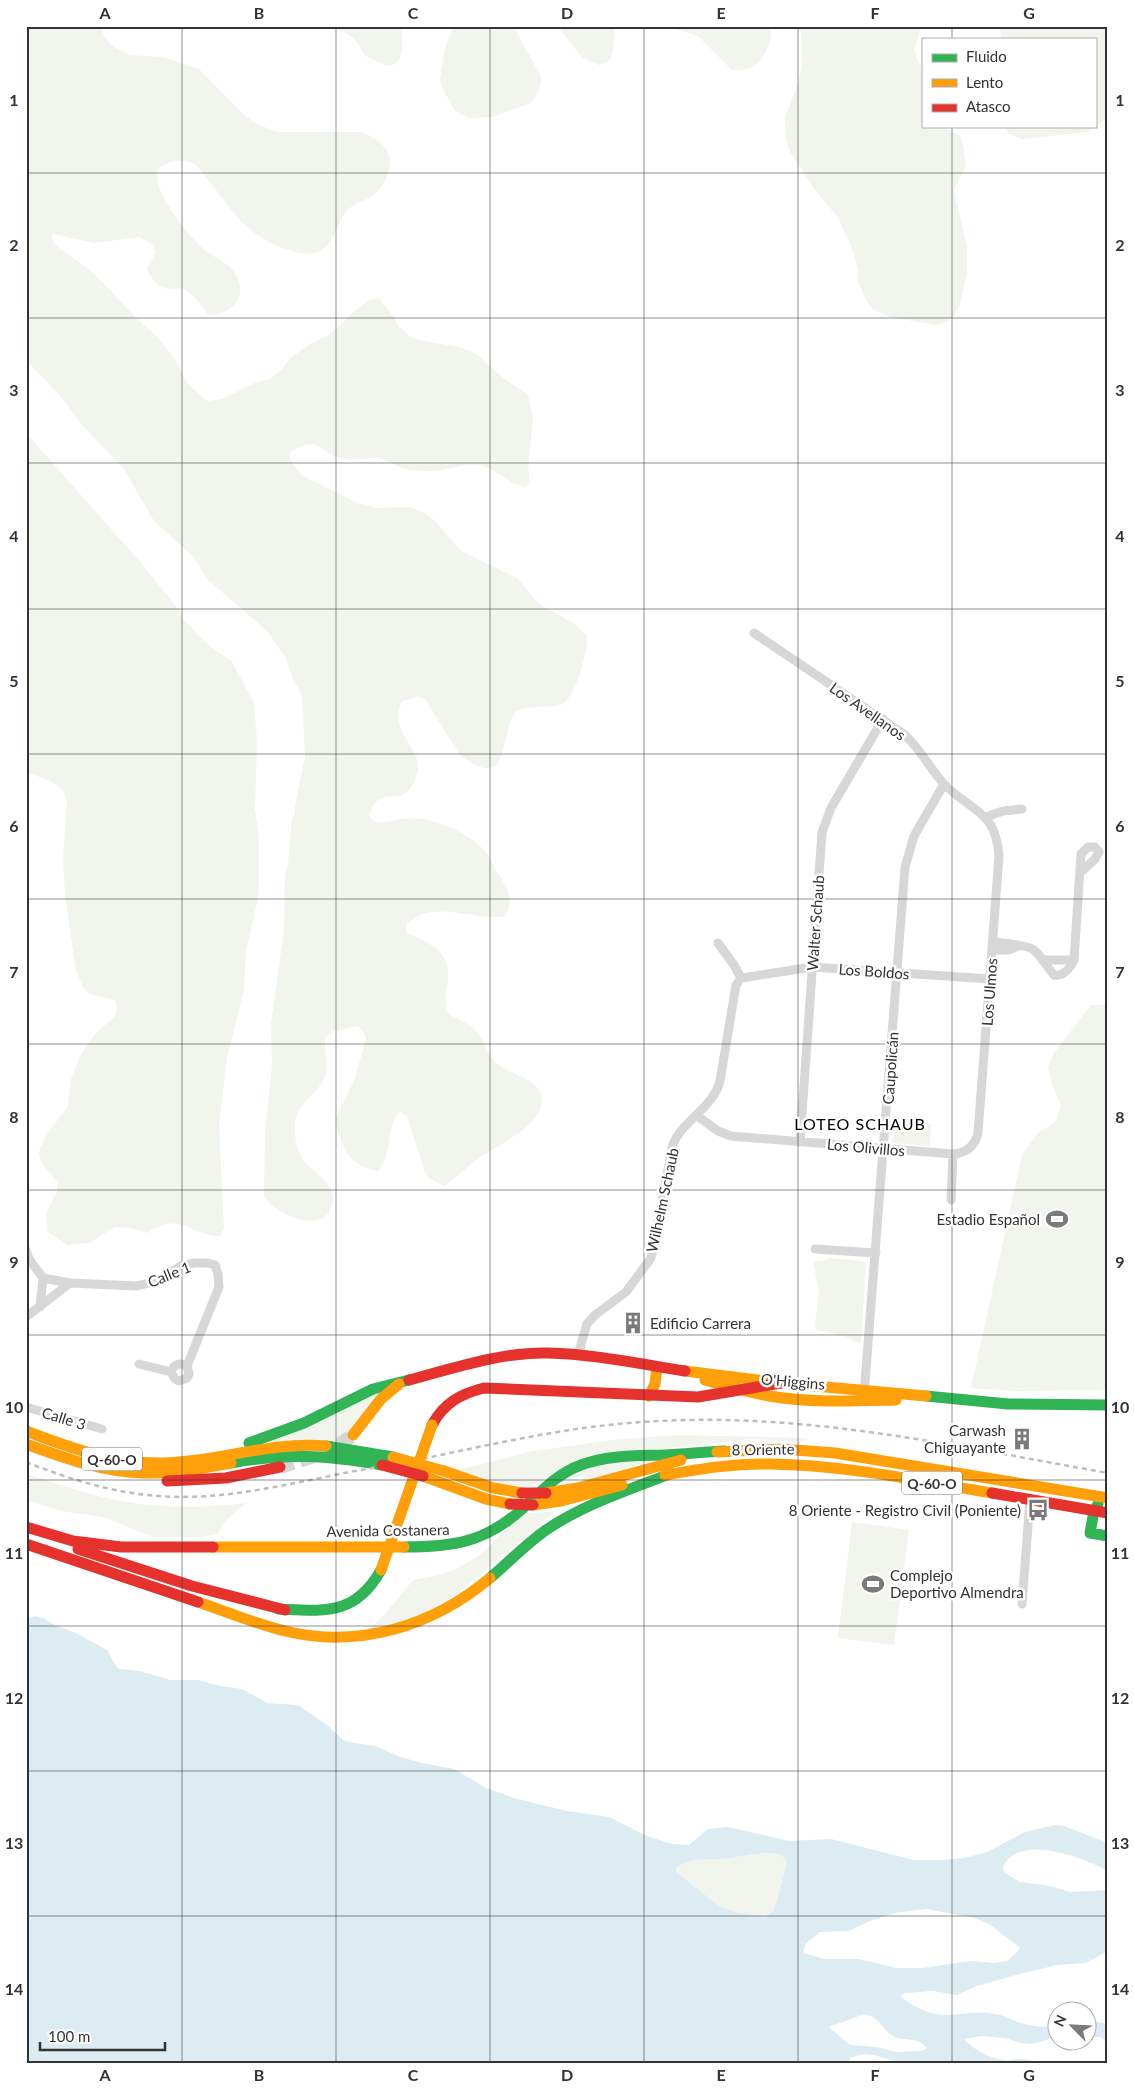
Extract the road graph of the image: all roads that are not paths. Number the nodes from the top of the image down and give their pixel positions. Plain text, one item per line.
1 (754, 633) dead end
2 (883, 719) junction
3 (944, 784) junction
4 (1022, 809) dead end
5 (986, 818) junction
6 (1080, 873) dead end
7 (718, 943) dead end
8 (992, 946) junction
9 (1042, 960) junction
10 (1074, 960) junction
11 (812, 967) junction
12 (897, 973) junction
13 (741, 978) junction
14 (990, 979) junction
15 (696, 1115) junction
16 (800, 1142) junction
17 (884, 1148) junction
18 (953, 1154) junction
19 (951, 1200) dead end
20 (815, 1249) dead end
21 (26, 1250) edge
22 (876, 1253) junction
23 (43, 1278) junction
24 (70, 1283) junction
25 (40, 1307) junction
26 (26, 1317) edge
27 (580, 1355) junction
28 (139, 1364) dead end
29 (187, 1366) junction
30 (657, 1367) junction
31 (171, 1372) junction
32 (409, 1380) junction
33 (781, 1383) junction
34 (743, 1391) junction
35 (365, 1392) junction
36 (650, 1396) junction
37 (864, 1396) junction
38 (1108, 1405) edge
39 (26, 1407) edge
40 (374, 1409) junction
41 (102, 1429) dead end
42 (26, 1431) edge
43 (353, 1435) tunnel mouth
44 (26, 1444) edge
45 (725, 1451) junction
46 (266, 1453) junction
47 (203, 1458) junction
48 (280, 1466) tunnel mouth
49 (96, 1468) junction
50 (672, 1473) junction
51 (1108, 1498) edge
52 (1030, 1500) junction
53 (1094, 1511) junction
54 (1108, 1513) edge
55 (26, 1527) edge
56 (46, 1534) junction
57 (1108, 1536) edge
58 (26, 1544) edge
59 (26, 1549) edge
60 (56, 1554) junction
61 (171, 1594) junction
62 (1022, 1604) dead end
63 (286, 1610) junction

1 - 2 street, Los Avellanos
2 - 3 street, Los Avellanos
2 - 11 street, Walter Schaub
3 - 5 street, Los Avellanos
3 - 12 street, Caupolicán
4 - 5 street
5 - 8 street, Los Ulmos
6 - 10 street
7 - 13 street
8 - 9 street
8 - 14 street, Los Ulmos
9 - 10 street
9 - 10 street
11 - 12 street, Los Boldos
11 - 13 street, Los Boldos
11 - 16 street, Walter Schaub
12 - 14 street, Los Boldos
12 - 17 street, Caupolicán
13 - 15 street, Wilhelm Schaub
14 - 18 street, Los Ulmos
15 - 16 street, Los Olivillos
15 - 27 street, Wilhelm Schaub
16 - 17 street, Los Olivillos
17 - 18 street, Los Olivillos
17 - 22 street, Caupolicán
18 - 19 street
20 - 22 street
21 - 23 street
22 - 37 street, Caupolicán
23 - 24 street
23 - 25 street
24 - 25 street
24 - 29 street, Calle 1
25 - 26 street
27 - 30 main road, O'Higgins
27 - 32 main road, O'Higgins
28 - 31 street, Calle 1
29 - 31 street
29 - 31 street, Calle 1
30 - 33 main road, O'Higgins
30 - 34 main road, O'Higgins
30 - 36 main road
32 - 35 main road
32 - 40 main road
33 - 34 main road
33 - 37 main road, O'Higgins
34 - 36 main road
34 - 37 main road, O'Higgins
35 - 40 main road
35 - 47 main road
36 - 63 main road, bridge
37 - 38 main road, O'Higgins
39 - 41 street, Calle 3
40 - 43 main road
42 - 47 main road, Q-60-O
44 - 49 main road, Q-60-O
45 - 46 main road, 8 Oriente / Q-60-O, bridge
45 - 51 main road, 8 Oriente / Q-60-O
45 - 56 main road, Avenida Costanera
46 - 47 main road, Q-60-O
46 - 49 main road, Q-60-O
46 - 50 main road, 8 Oriente / Q-60-O, bridge
48 - 49 main road
50 - 52 main road, 8 Oriente / Q-60-O
50 - 61 main road
51 - 53 main road
52 - 53 main road, 8 Oriente / Q-60-O
52 - 62 street
53 - 54 main road, 8 Oriente / Q-60-O
53 - 57 main road
55 - 56 main road, Avenida Costanera
56 - 63 main road
58 - 60 main road
59 - 60 main road
60 - 61 main road
61 - 63 main road

